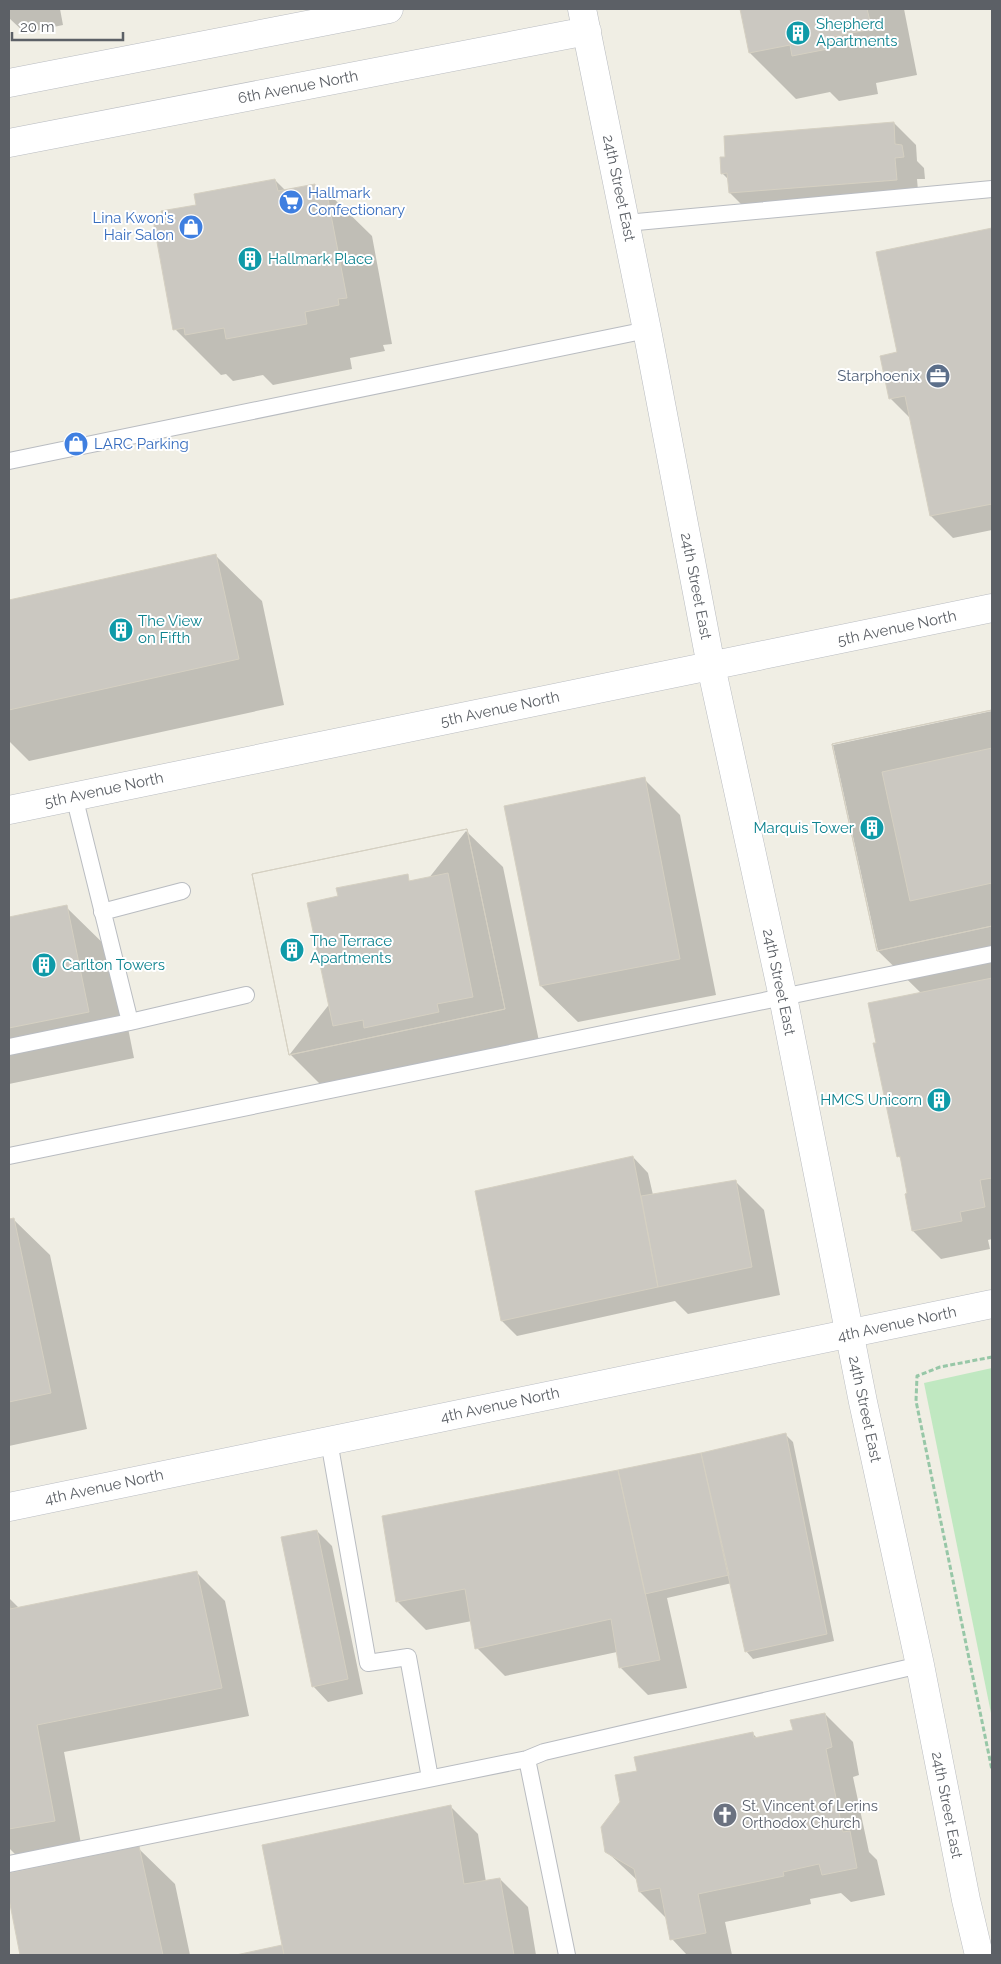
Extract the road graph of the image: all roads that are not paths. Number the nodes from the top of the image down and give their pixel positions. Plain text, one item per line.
1 (389, 9) edge
2 (584, 20) edge
3 (9, 83) edge
4 (9, 143) edge
5 (992, 189) edge
6 (626, 223) junction
7 (648, 330) junction
8 (9, 461) edge
9 (992, 608) edge
10 (711, 666) junction
11 (74, 796) junction
12 (9, 810) edge
13 (182, 891) dead end
14 (102, 912) junction
15 (992, 954) edge
16 (246, 995) dead end
17 (783, 997) junction
18 (130, 1022) junction
19 (9, 1047) edge
20 (9, 1156) edge
21 (992, 1304) edge
22 (849, 1334) junction
23 (329, 1441) junction
24 (9, 1507) edge
25 (920, 1665) junction
26 (527, 1758) junction
27 (430, 1778) junction
28 (9, 1864) edge
29 (567, 1955) edge
30 (979, 1955) edge

1 - 3 street
2 - 4 street, 6th Avenue North
2 - 6 street, 24th Street East
5 - 6 lane
6 - 7 street, 24th Street East
7 - 8 lane
7 - 10 street, 24th Street East
9 - 10 street, 5th Avenue North
10 - 11 street, 5th Avenue North
10 - 17 street, 24th Street East
11 - 12 street, 5th Avenue North
11 - 14 lane
13 - 14 lane
14 - 18 lane
15 - 17 lane
16 - 18 lane
17 - 20 lane
17 - 22 street, 24th Street East
18 - 19 lane
21 - 22 street, 4th Avenue North
22 - 23 street, 4th Avenue North
22 - 25 street, 24th Street East
23 - 24 street, 4th Avenue North
23 - 27 lane
25 - 26 lane
25 - 30 street, 24th Street East
26 - 27 lane
26 - 29 lane
27 - 28 lane

